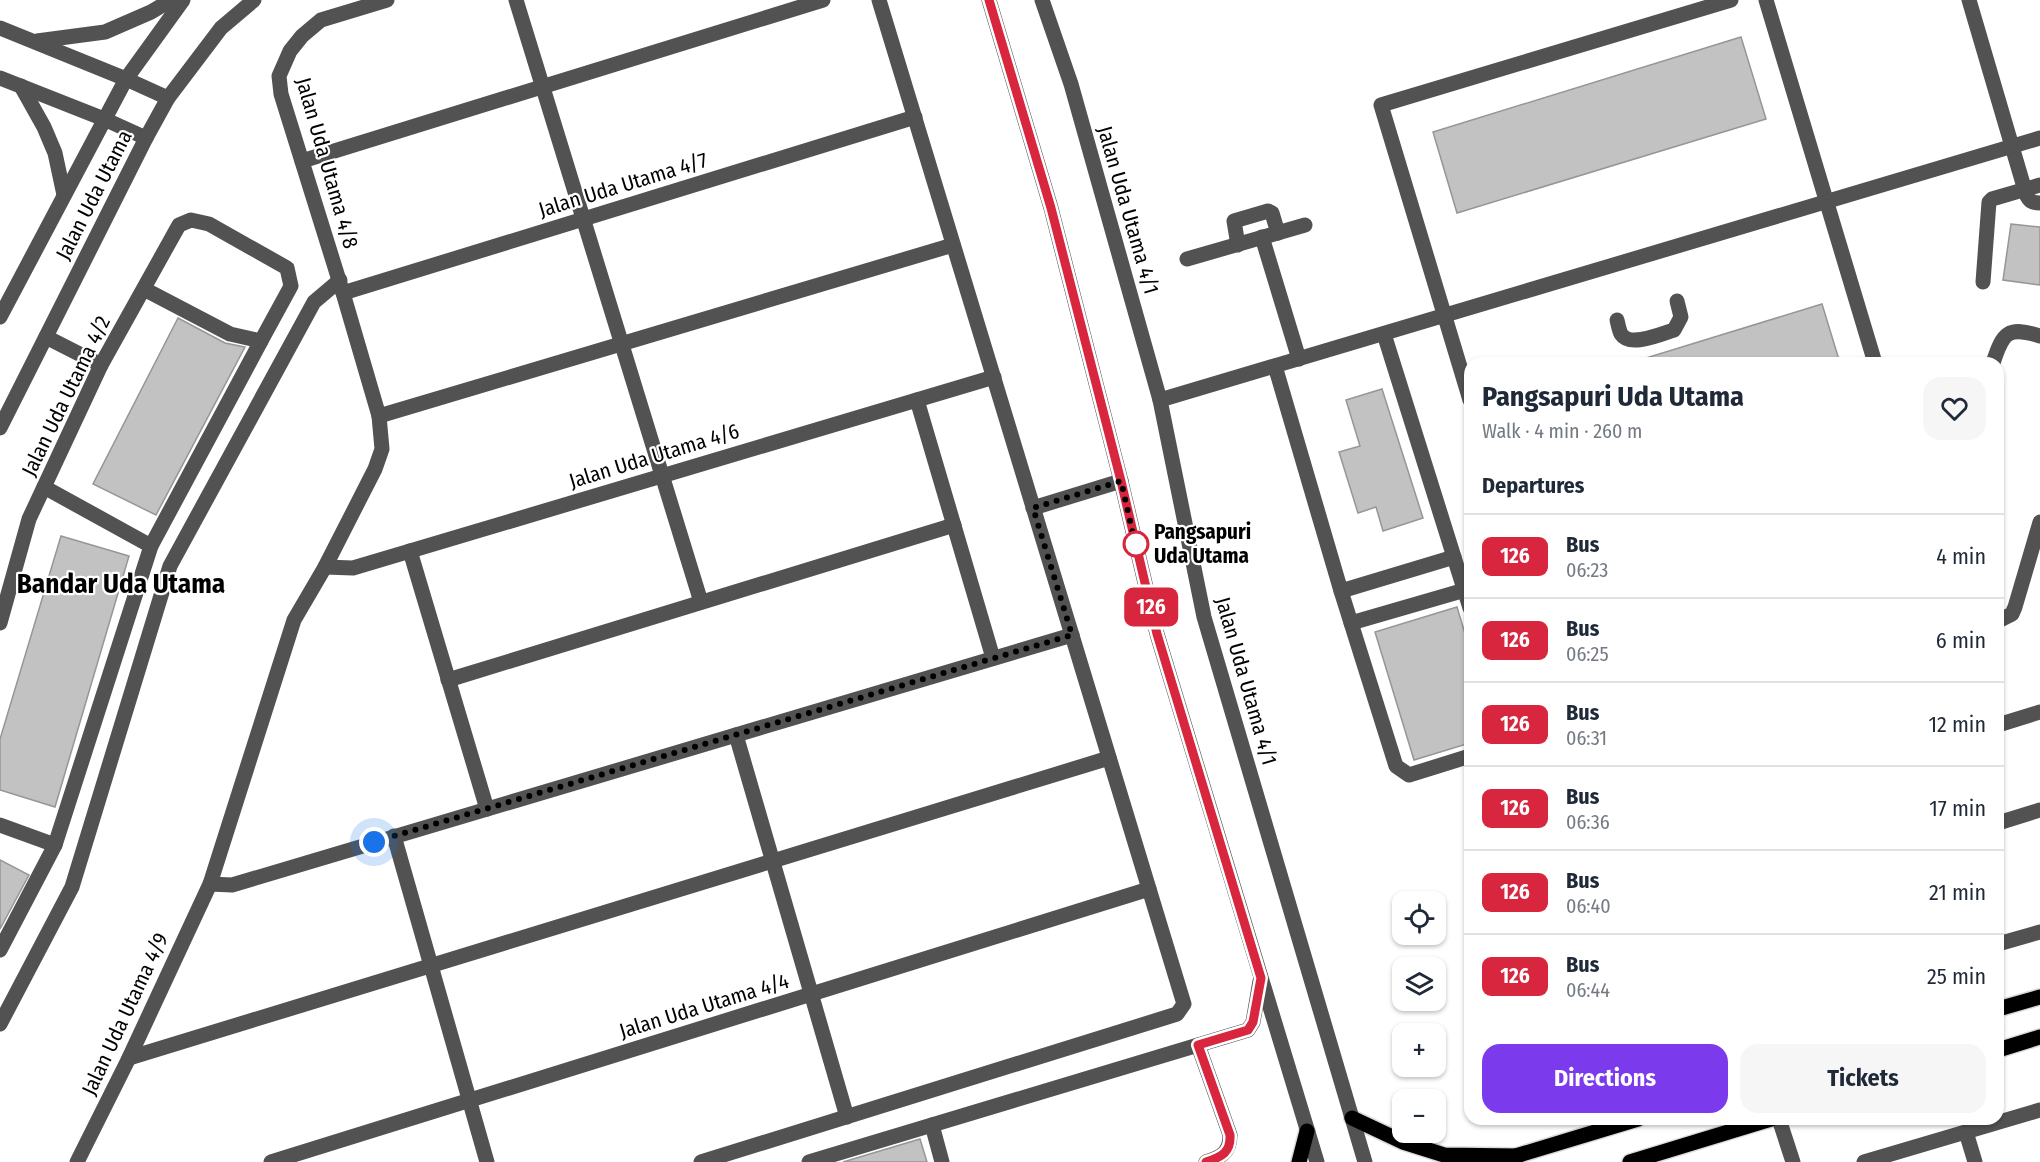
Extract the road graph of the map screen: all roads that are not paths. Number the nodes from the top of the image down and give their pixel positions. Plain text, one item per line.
1 (171, 0) edge
2 (183, 0) edge
3 (254, 0) edge
4 (387, 0) edge
5 (516, 0) edge
6 (823, 0) edge
7 (879, 0) edge
8 (989, 0) edge
9 (1042, 0) edge
10 (1731, 0) edge
11 (1766, 0) edge
12 (1969, 0) edge
13 (0, 28) edge
14 (34, 42) junction
15 (0, 78) edge
16 (126, 79) junction
17 (21, 86) junction
18 (542, 87) junction
19 (168, 98) junction
20 (915, 117) junction
21 (104, 119) junction
22 (146, 138) junction
23 (2040, 138) edge
24 (2013, 146) junction
25 (302, 161) junction
26 (2032, 187) edge
27 (64, 195) junction
28 (1827, 202) junction
29 (2040, 203) edge
30 (583, 219) junction
31 (1305, 225) dead end
32 (1278, 233) junction
33 (1262, 237) junction
34 (1238, 244) junction
35 (953, 245) junction
36 (1188, 259) dead end
37 (1983, 282) dead end
38 (342, 286) junction
39 (144, 289) junction
40 (1677, 302) dead end
41 (1444, 315) junction
42 (0, 317) edge
43 (1617, 320) dead end
44 (1384, 334) junction
45 (2040, 336) edge
46 (46, 337) junction
47 (261, 341) junction
48 (622, 344) junction
49 (1873, 357) edge
50 (1995, 357) edge
51 (1299, 359) junction
52 (101, 366) junction
53 (1275, 366) junction
54 (994, 377) junction
55 (1464, 380) edge
56 (917, 400) junction
57 (1160, 400) junction
58 (379, 416) junction
59 (0, 428) edge
60 (662, 476) junction
61 (1121, 481) junction
62 (44, 487) junction
63 (1033, 508) junction
64 (2040, 522) edge
65 (954, 525) junction
66 (151, 546) junction
67 (410, 551) junction
68 (1454, 557) junction
69 (325, 567) junction
70 (1464, 587) edge
71 (1464, 590) edge
72 (1341, 591) junction
73 (701, 602) junction
74 (2004, 618) edge
75 (0, 623) edge
76 (1351, 623) junction
77 (1072, 635) junction
78 (993, 658) junction
79 (448, 680) junction
80 (2040, 712) edge
81 (2004, 723) edge
82 (736, 735) junction
83 (1109, 758) junction
84 (1464, 758) edge
85 (487, 809) junction
86 (2040, 810) edge
87 (2004, 821) edge
88 (0, 825) edge
89 (394, 836) junction
90 (55, 844) junction
91 (772, 862) junction
92 (210, 884) junction
93 (1149, 889) junction
94 (2040, 932) edge
95 (2004, 942) edge
96 (0, 950) edge
97 (431, 966) junction
98 (1261, 978) junction
99 (810, 995) junction
100 (2040, 997) edge
101 (2004, 1008) edge
102 (0, 1024) edge
103 (2040, 1037) edge
104 (1198, 1045) junction
105 (2004, 1048) edge
106 (129, 1058) junction
107 (470, 1100) junction
108 (2040, 1110) edge
109 (847, 1117) junction
110 (1352, 1118) junction
111 (2004, 1121) edge
112 (932, 1125) junction
113 (1619, 1125) edge
114 (1751, 1125) edge
115 (1781, 1125) edge
116 (1990, 1125) edge
117 (1307, 1131) junction
118 (1966, 1132) junction
119 (1518, 1156) junction
120 (77, 1162) edge
121 (271, 1162) edge
122 (487, 1162) edge
123 (701, 1162) edge
124 (809, 1162) edge
125 (942, 1162) edge
126 (1206, 1162) edge
127 (1299, 1162) edge
128 (1317, 1162) edge
129 (1365, 1162) edge
130 (1498, 1162) edge
131 (1630, 1162) edge
132 (1793, 1162) edge
133 (1864, 1162) edge
134 (1975, 1162) edge

1 - 14 street
2 - 16 street, Jalan Uda Utama
3 - 19 street, Jalan Uda Utama
4 - 25 street, Jalan Uda Utama 4/8
5 - 18 street
6 - 18 street
7 - 20 street
8 - 61 street
9 - 57 street, Jalan Uda Utama 4/1
10 - 41 street
11 - 28 street
12 - 24 street
13 - 14 street
14 - 16 street
15 - 17 street
16 - 19 street
16 - 21 street, Jalan Uda Utama
17 - 21 street
17 - 27 street
18 - 25 street
18 - 30 street
19 - 22 street, Jalan Uda Utama
20 - 30 street, Jalan Uda Utama 4/7
20 - 35 street
21 - 22 street
21 - 27 street, Jalan Uda Utama
22 - 46 street, Jalan Uda Utama
23 - 24 street
24 - 26 street
24 - 28 street
25 - 38 street, Jalan Uda Utama 4/8
26 - 29 street
26 - 37 street
27 - 42 street, Jalan Uda Utama
28 - 41 street
28 - 49 street
30 - 38 street, Jalan Uda Utama 4/7
30 - 48 street
31 - 32 street
32 - 33 street
32 - 34 street
33 - 34 street
33 - 51 street
34 - 36 street
35 - 48 street
35 - 54 street
38 - 58 street, Jalan Uda Utama 4/8
38 - 102 street
39 - 47 street
39 - 47 street, Jalan Uda Utama 4/2
39 - 52 street, Jalan Uda Utama 4/2
40 - 43 street
41 - 44 street
41 - 55 street
44 - 51 street
44 - 68 street
45 - 50 street
46 - 52 street
46 - 59 street, Jalan Uda Utama
47 - 66 street
48 - 58 street
48 - 60 street
51 - 53 street
52 - 62 street, Jalan Uda Utama 4/2
53 - 57 street
53 - 72 street
54 - 56 street, Jalan Uda Utama 4/6
54 - 63 street
56 - 60 street, Jalan Uda Utama 4/6
56 - 65 street
57 - 110 street, Jalan Uda Utama 4/1
58 - 69 street, Jalan Uda Utama 4/8
60 - 67 street, Jalan Uda Utama 4/6
60 - 73 street
61 - 63 street
61 - 98 street
62 - 66 street
62 - 75 street, Jalan Uda Utama 4/2
63 - 77 street
64 - 74 street
65 - 73 street
65 - 78 street
66 - 90 street
67 - 69 street, Jalan Uda Utama 4/6
67 - 79 street
68 - 70 street
68 - 72 street
69 - 92 street, Jalan Uda Utama 4/9
71 - 76 street
72 - 76 street
73 - 79 street
76 - 84 street
77 - 78 street
77 - 83 street
78 - 82 street
79 - 85 street
80 - 81 street
82 - 85 street
82 - 91 street
83 - 91 street
83 - 93 street
85 - 89 street
86 - 87 street
88 - 90 street
89 - 92 street
89 - 97 street
90 - 96 street
91 - 97 street
91 - 99 street
92 - 106 street, Jalan Uda Utama 4/9
93 - 99 street, Jalan Uda Utama 4/4
93 - 109 street
94 - 95 street
97 - 106 street
97 - 107 street
98 - 104 street
98 - 117 street
99 - 107 street, Jalan Uda Utama 4/4
99 - 109 street
100 - 101 main road
103 - 105 main road
104 - 112 street
104 - 126 street
106 - 120 street, Jalan Uda Utama 4/9
107 - 121 street, Jalan Uda Utama 4/4
107 - 122 street
108 - 111 street
109 - 123 street
110 - 119 main road
110 - 129 street, Jalan Uda Utama 4/1
112 - 124 street
112 - 125 street
113 - 119 main road
114 - 131 main road
115 - 132 street
116 - 118 street
117 - 127 main road
117 - 128 street
118 - 133 street
118 - 134 street
119 - 130 main road

